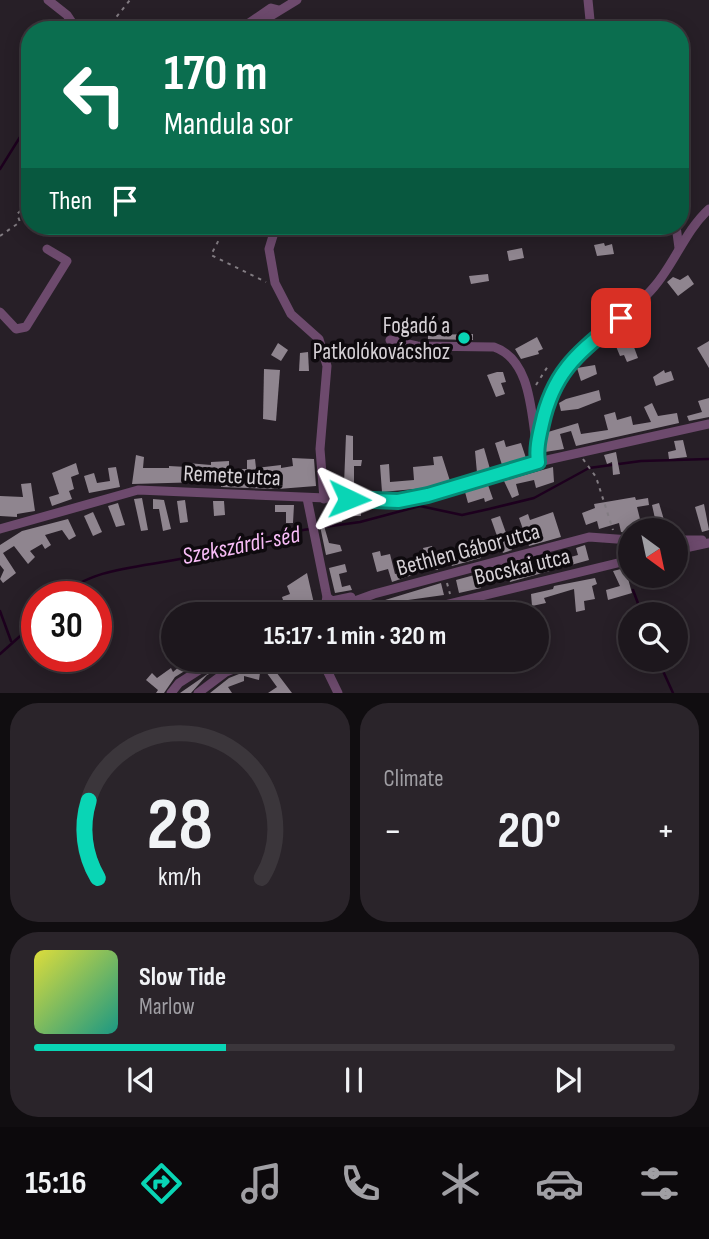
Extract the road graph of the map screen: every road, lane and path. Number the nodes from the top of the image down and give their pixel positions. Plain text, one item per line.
1 (48, 0) edge
2 (130, 0) edge
3 (297, 0) edge
4 (588, 0) edge
5 (279, 10) junction
6 (71, 21) edge
7 (113, 21) edge
8 (250, 21) edge
9 (262, 21) edge
10 (589, 21) edge
11 (709, 209) edge
12 (21, 211) edge
13 (221, 235) edge
14 (274, 235) edge
15 (677, 235) edge
16 (0, 236) edge
17 (679, 248) junction
18 (47, 249) dead end
19 (276, 287) junction
20 (0, 312) edge
21 (390, 340) dead end
22 (548, 366) dead end
23 (529, 397) junction
24 (709, 424) edge
25 (537, 448) junction
26 (538, 462) junction
27 (585, 464) dead end
28 (307, 498) junction
29 (324, 499) junction
30 (0, 529) edge
31 (615, 538) junction
32 (618, 538) edge
33 (688, 540) edge
34 (709, 541) edge
35 (688, 547) edge
36 (618, 564) edge
37 (447, 586) dead end
38 (374, 594) junction
39 (327, 597) junction
40 (450, 597) dead end
41 (325, 602) edge
42 (352, 602) edge
43 (457, 602) edge
44 (196, 672) edge
45 (226, 672) edge
46 (328, 672) edge
47 (171, 693) edge
48 (198, 693) edge
49 (338, 693) edge

1 - 6 street
2 - 7 path
3 - 5 street
4 - 10 street
5 - 8 street
5 - 9 street
11 - 17 street
12 - 16 path
13 - 19 path
14 - 19 street
15 - 17 street
17 - 25 street
18 - 20 street
19 - 29 street
21 - 23 street
22 - 23 path
23 - 25 street
24 - 26 street, Remete utca
25 - 26 street
26 - 29 street, Remete utca
27 - 31 path
28 - 29 street, Remete utca
28 - 30 street, Remete utca
28 - 39 street
31 - 32 street, Bethlen Gábor utca
31 - 38 street, Bethlen Gábor utca
33 - 34 street
34 - 35 street
36 - 43 street, Bocskai utca
37 - 40 path
38 - 39 street
38 - 42 street, Bethlen Gábor utca
39 - 41 street
44 - 47 street
45 - 48 street
46 - 49 street

